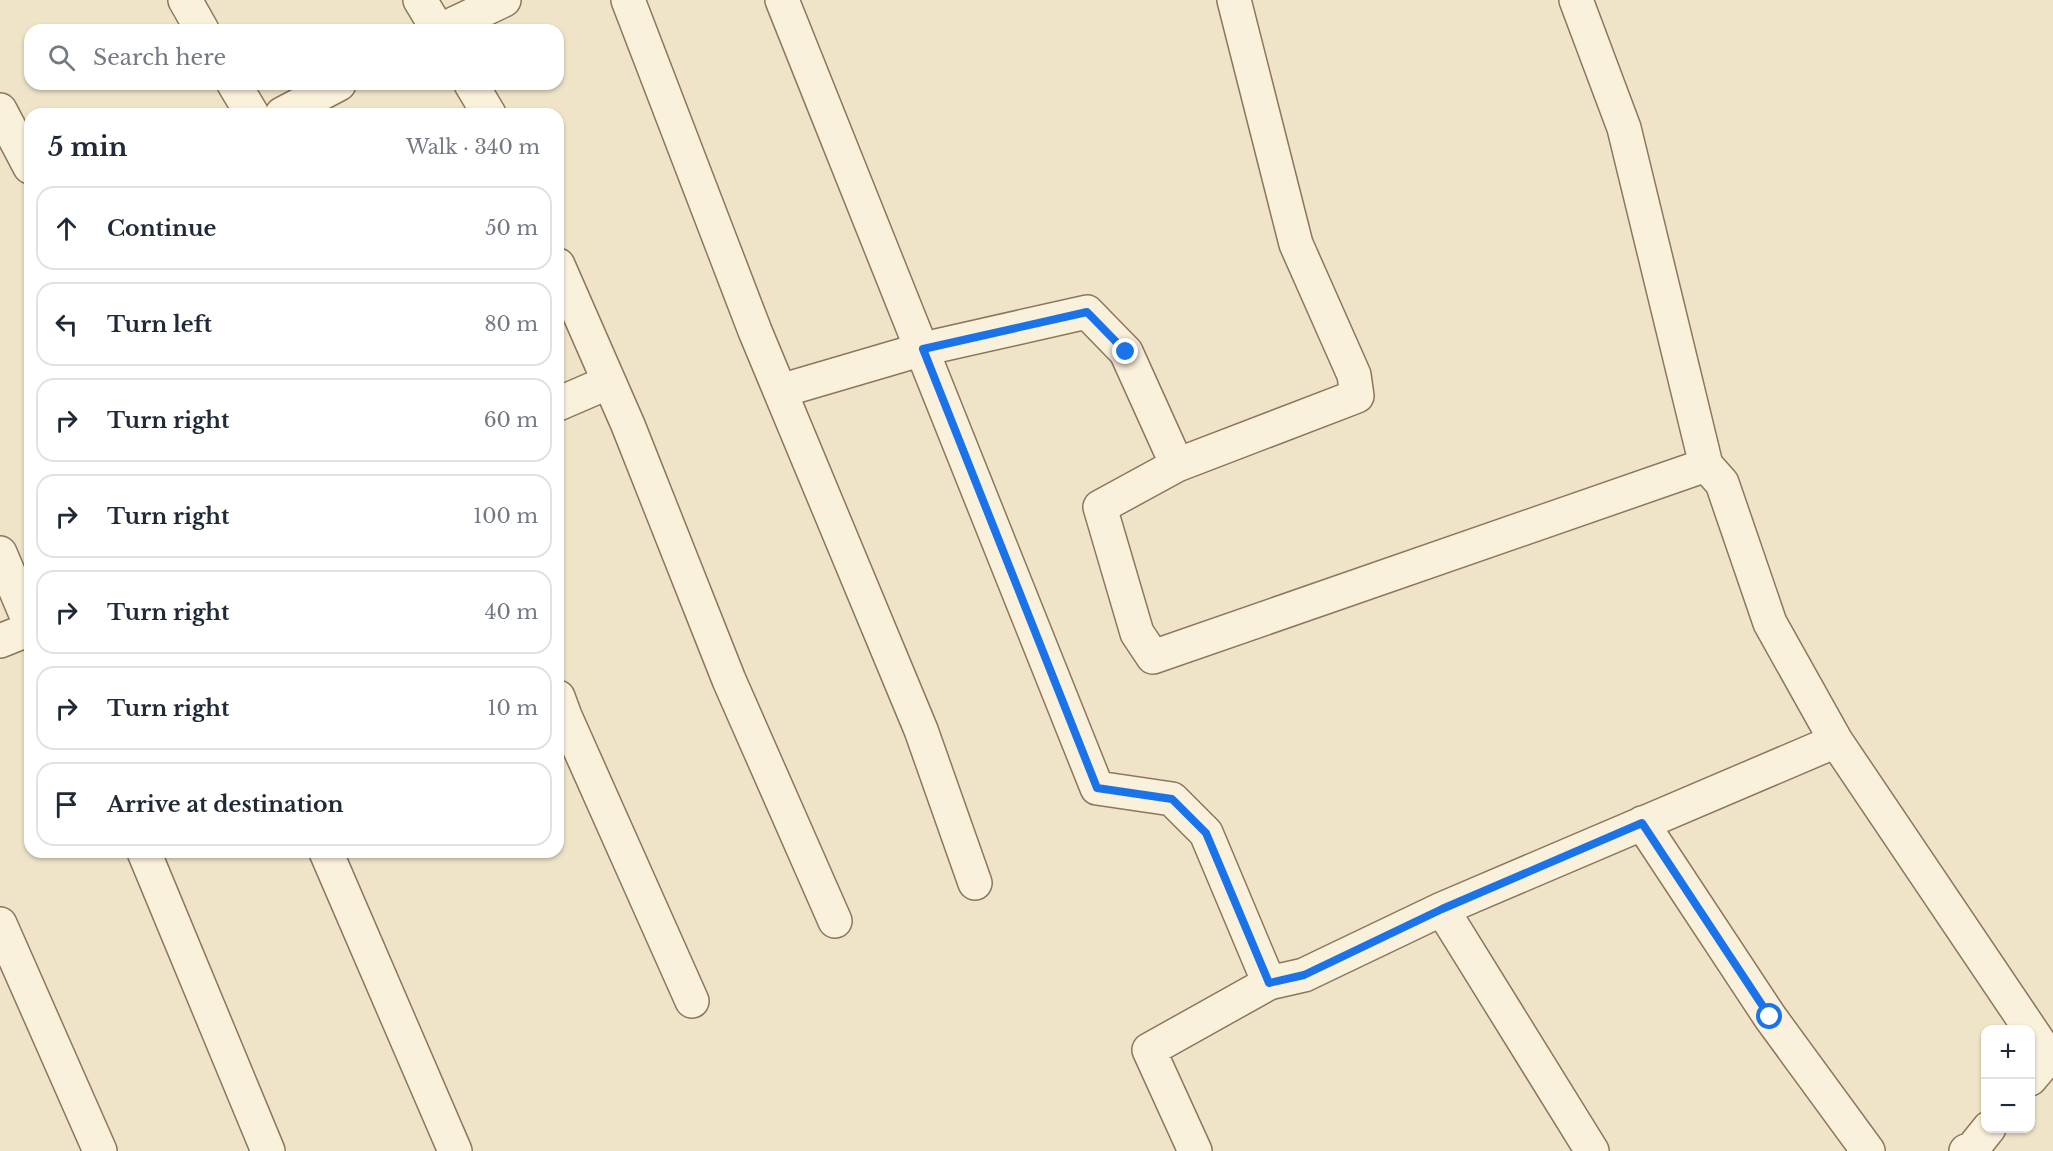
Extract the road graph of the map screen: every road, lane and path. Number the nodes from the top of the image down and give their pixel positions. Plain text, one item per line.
1 (185, 0) edge
2 (420, 0) edge
3 (504, 0) edge
4 (628, 0) edge
5 (782, 0) edge
6 (1234, 0) edge
7 (1576, 0) edge
8 (199, 24) edge
9 (435, 24) edge
10 (452, 24) edge
11 (238, 90) edge
12 (330, 90) edge
13 (475, 90) edge
14 (248, 108) edge
15 (301, 108) edge
16 (485, 108) edge
17 (0, 110) edge
18 (24, 156) edge
19 (564, 279) edge
20 (923, 349) junction
21 (609, 382) junction
22 (780, 391) junction
23 (564, 401) edge
24 (1177, 465) junction
25 (1706, 465) junction
26 (0, 553) edge
27 (24, 611) edge
28 (24, 629) edge
29 (0, 641) edge
30 (564, 712) edge
31 (1836, 741) junction
32 (1642, 823) junction
33 (146, 858) edge
34 (329, 858) edge
35 (975, 883) dead end
36 (1442, 909) junction
37 (836, 921) dead end
38 (0, 924) edge
39 (1269, 983) junction
40 (692, 1001) dead end
41 (2044, 1062) edge
42 (1985, 1133) edge
43 (100, 1151) edge
44 (268, 1151) edge
45 (455, 1151) edge
46 (1195, 1151) edge
47 (1592, 1151) edge
48 (1868, 1151) edge
49 (1966, 1151) edge

1 - 8 street
2 - 9 street
3 - 10 street
4 - 22 street
5 - 20 street
6 - 24 street
7 - 25 street
11 - 14 street
12 - 15 street
13 - 16 street
17 - 18 street
19 - 21 street
20 - 22 street
20 - 24 street
20 - 39 street
21 - 23 street
21 - 37 street
22 - 35 street
24 - 25 street
25 - 31 street
26 - 27 street
28 - 29 street
30 - 40 street
31 - 32 street
31 - 41 street
32 - 36 street
32 - 48 street
33 - 44 street
34 - 45 street
36 - 39 street
36 - 47 street
38 - 43 street
39 - 46 street
42 - 49 street

